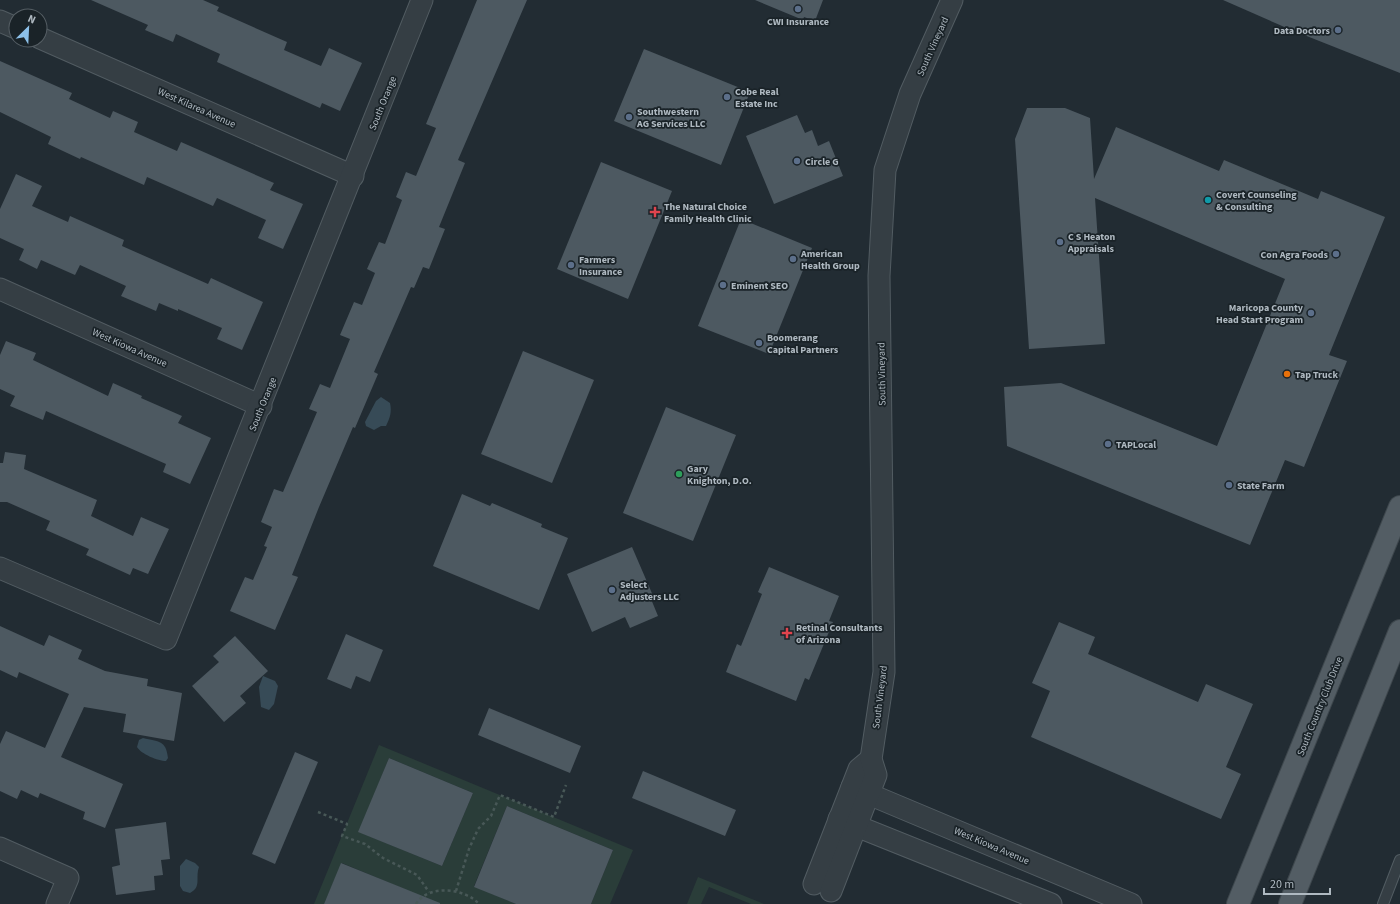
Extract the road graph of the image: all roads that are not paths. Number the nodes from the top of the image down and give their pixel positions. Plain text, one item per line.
1 (422, 0) edge
2 (952, 0) edge
3 (48, 42) edge
4 (353, 176) junction
5 (0, 289) edge
6 (261, 406) junction
7 (1399, 512) edge
8 (0, 568) edge
9 (1400, 631) edge
10 (860, 791) junction
11 (848, 822) junction
12 (0, 848) edge
13 (1400, 860) edge
14 (822, 887) dead end
15 (57, 904) edge
16 (1051, 904) edge
17 (1130, 904) edge
18 (1238, 904) edge
19 (1290, 904) edge
20 (1383, 904) edge

1 - 4 street, South Orange
2 - 10 street, South Vineyard
3 - 4 street, West Kilarea Avenue
4 - 6 street, South Orange
5 - 6 street, West Kiowa Avenue
6 - 8 street, South Orange
7 - 18 main road, South Country Club Drive
9 - 19 main road
10 - 11 street, South Vineyard
10 - 17 street, West Kiowa Avenue
11 - 14 street, South Vineyard
11 - 16 street
12 - 15 street
13 - 20 lane

